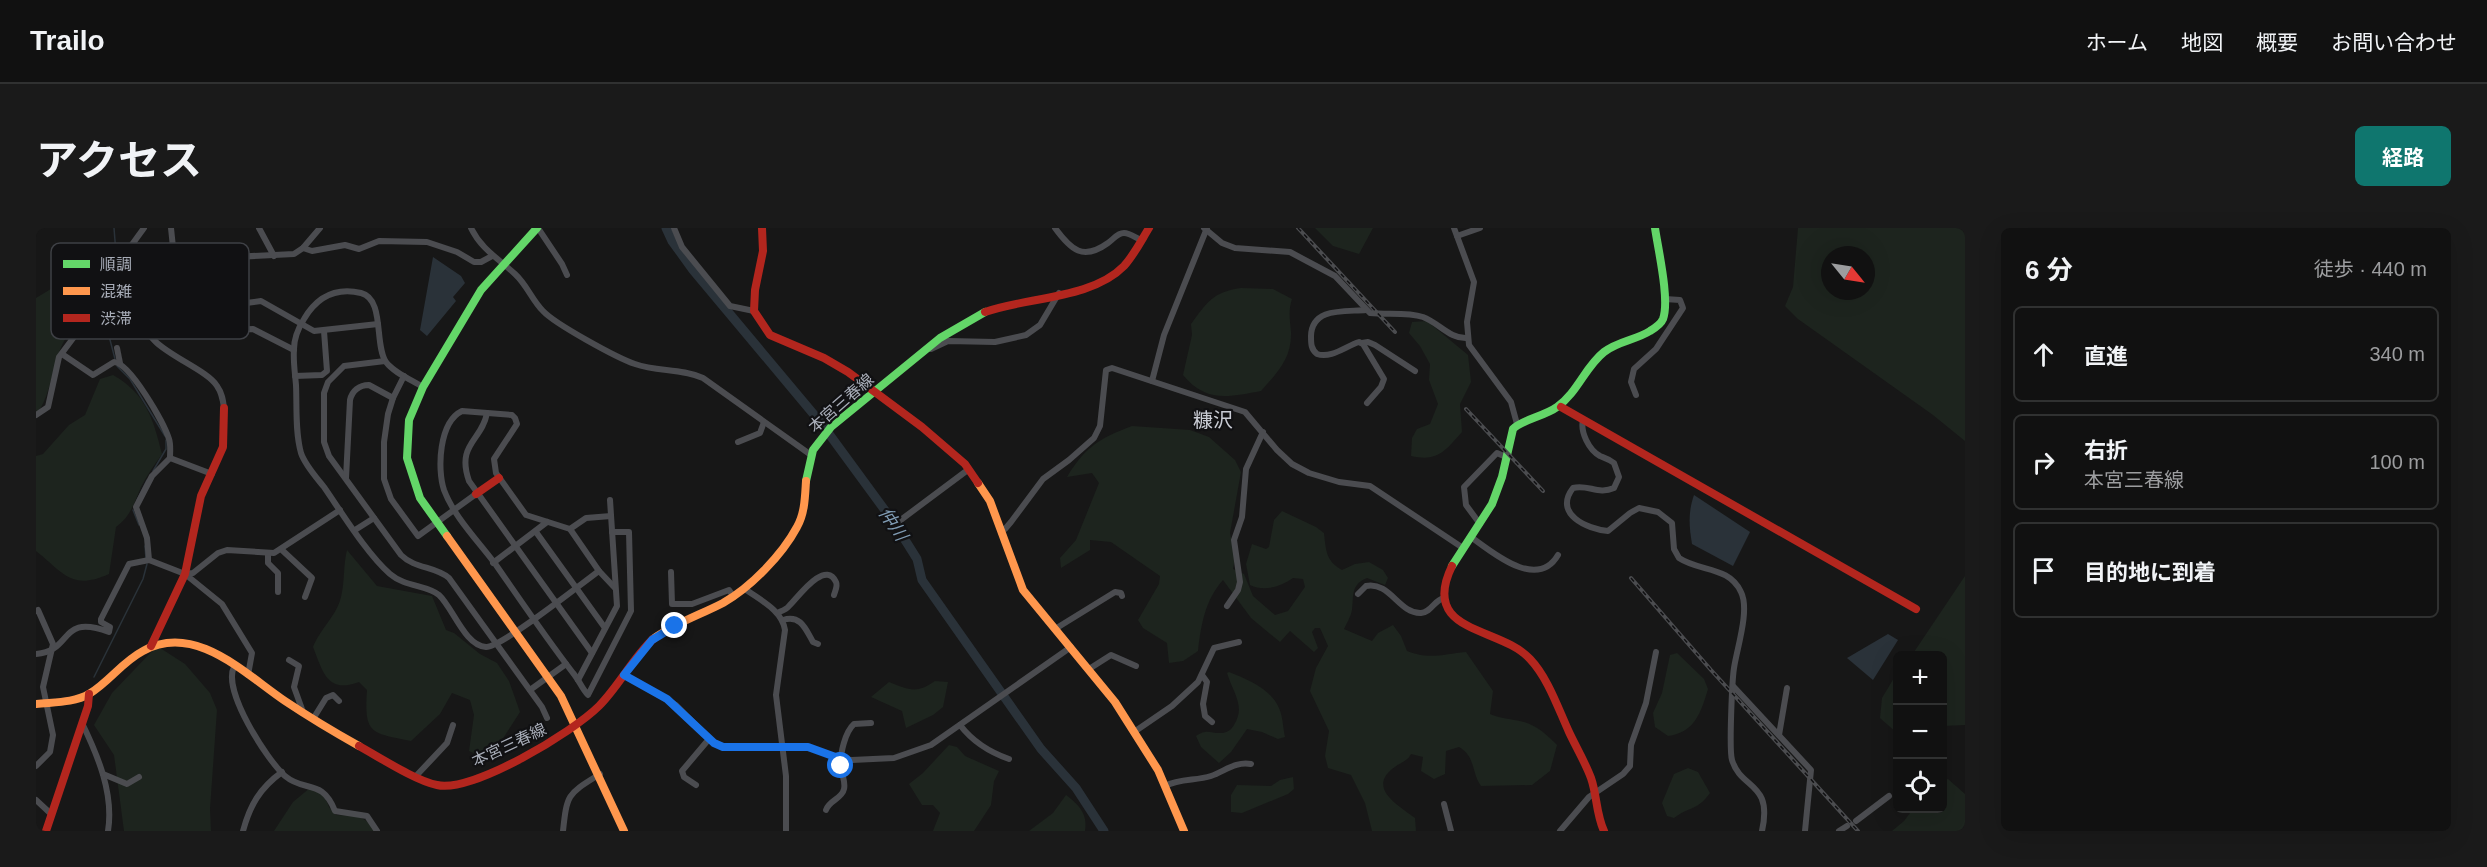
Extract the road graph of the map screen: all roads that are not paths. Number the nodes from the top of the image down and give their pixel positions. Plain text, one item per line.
1 (144, 228) edge
2 (171, 228) edge
3 (259, 228) edge
4 (320, 228) edge
5 (471, 228) edge
6 (538, 228) edge
7 (674, 228) edge
8 (762, 228) edge
9 (1055, 228) edge
10 (1149, 228) edge
11 (1454, 228) edge
12 (1480, 228) edge
13 (1655, 228) edge
14 (1205, 229) edge
15 (1457, 236) junction
16 (1141, 240) junction
17 (133, 243) edge
18 (173, 243) edge
19 (303, 248) junction
20 (274, 256) junction
21 (492, 256) junction
22 (249, 257) edge
23 (504, 264) junction
24 (567, 276) dead end
25 (1059, 293) junction
26 (1665, 299) junction
27 (249, 303) edge
28 (754, 310) junction
29 (1366, 310) junction
30 (301, 323) junction
31 (378, 324) junction
32 (249, 329) edge
33 (324, 331) junction
34 (1467, 338) junction
35 (73, 339) edge
36 (152, 339) edge
37 (1362, 343) junction
38 (117, 348) dead end
39 (928, 348) junction
40 (294, 350) junction
41 (62, 354) junction
42 (385, 361) junction
43 (120, 363) junction
44 (1414, 371) dead end
45 (295, 376) junction
46 (404, 376) junction
47 (1152, 381) junction
48 (423, 387) junction
49 (875, 392) junction
50 (1636, 395) dead end
51 (393, 398) junction
52 (1367, 403) dead end
53 (1561, 407) junction
54 (224, 408) joint
55 (487, 413) junction
56 (36, 415) edge
57 (1583, 420) junction
58 (764, 422) junction
59 (1517, 424) junction
60 (1263, 432) junction
61 (738, 442) dead end
62 (811, 455) junction
63 (1506, 457) junction
64 (170, 458) junction
65 (969, 469) junction
66 (212, 474) junction
67 (346, 478) junction
68 (499, 478) junction
69 (476, 495) junction
70 (610, 500) dead end
71 (340, 510) junction
72 (455, 510) junction
73 (611, 516) junction
74 (374, 518) junction
75 (547, 522) junction
76 (898, 522) dead end
77 (437, 523) junction
78 (1480, 524) junction
79 (570, 529) junction
80 (1000, 529) junction
81 (355, 530) junction
82 (536, 532) junction
83 (612, 532) junction
84 (1471, 537) junction
85 (514, 547) junction
86 (1464, 548) junction
87 (282, 550) junction
88 (268, 554) junction
89 (1558, 555) dead end
90 (149, 560) junction
91 (494, 562) junction
92 (599, 571) junction
93 (671, 572) dead end
94 (185, 574) junction
95 (576, 588) junction
96 (615, 588) junction
97 (745, 589) junction
98 (278, 592) dead end
99 (1358, 594) dead end
100 (834, 595) dead end
101 (1122, 596) dead end
102 (305, 597) dead end
103 (734, 597) junction
104 (1444, 598) junction
105 (554, 603) junction
106 (1227, 606) dead end
107 (37, 609) edge
108 (1916, 609) dead end
109 (777, 613) junction
110 (534, 619) junction
111 (783, 620) junction
112 (605, 628) junction
113 (1055, 629) junction
114 (515, 633) junction
115 (1239, 642) dead end
116 (497, 644) junction
117 (818, 644) dead end
118 (151, 646) junction
119 (1071, 647) junction
120 (53, 649) junction
121 (1656, 652) dead end
122 (592, 653) junction
123 (36, 654) edge
124 (289, 660) dead end
125 (566, 664) junction
126 (1136, 666) dead end
127 (234, 667) junction
128 (1089, 669) junction
129 (248, 675) junction
130 (624, 675) junction
131 (1202, 675) junction
132 (548, 677) junction
133 (578, 680) junction
134 (1733, 686) junction
135 (1787, 688) dead end
136 (530, 690) junction
137 (89, 694) junction
138 (339, 701) dead end
139 (46, 703) junction
140 (36, 704) edge
141 (303, 713) junction
142 (547, 718) dead end
143 (313, 719) junction
144 (82, 722) junction
145 (1212, 722) dead end
146 (871, 723) dead end
147 (453, 725) dead end
148 (960, 725) junction
149 (576, 727) junction
150 (1134, 732) junction
151 (1779, 735) junction
152 (709, 739) junction
153 (782, 746) junction
154 (841, 759) junction
155 (1009, 759) dead end
156 (1251, 764) dead end
157 (36, 766) edge
158 (282, 772) junction
159 (103, 774) junction
160 (600, 774) junction
161 (416, 776) junction
162 (139, 777) dead end
163 (696, 785) dead end
164 (1165, 786) junction
165 (1594, 793) junction
166 (1889, 796) dead end
167 (36, 800) edge
168 (1444, 804) dead end
169 (826, 810) dead end
170 (50, 813) junction
171 (1856, 821) dead end
172 (1847, 826) dead end
173 (45, 831) edge
174 (108, 831) edge
175 (243, 831) edge
176 (376, 831) edge
177 (563, 831) edge
178 (624, 831) edge
179 (786, 831) edge
180 (1184, 831) edge
181 (1451, 831) edge
182 (1560, 831) edge
183 (1604, 831) edge
184 (1762, 831) edge
185 (1805, 831) edge
186 (1839, 831) edge

1 - 17 street
2 - 18 street
3 - 20 street
4 - 19 street
5 - 21 street
6 - 23 street
6 - 24 street
7 - 28 street
8 - 28 street
9 - 16 street
10 - 16 street, 本宮三春線
11 - 15 street
12 - 15 street
13 - 26 street
14 - 29 street
14 - 47 street
15 - 34 street
16 - 25 street, 本宮三春線
19 - 20 street
19 - 21 street
20 - 22 street
21 - 23 street
23 - 48 street
23 - 58 street
25 - 39 street, 本宮三春線
25 - 39 street
26 - 50 street
26 - 53 street
27 - 30 street
28 - 49 street
29 - 34 street
29 - 37 street
30 - 31 street
30 - 33 street
30 - 40 street
31 - 33 street
31 - 42 street
32 - 40 street
33 - 45 street
34 - 59 street
35 - 41 street
36 - 54 street
37 - 44 street
37 - 52 street
38 - 43 street
39 - 49 street, 本宮三春線
40 - 45 street
41 - 43 street
41 - 56 street
42 - 46 street
42 - 67 street
43 - 64 street
45 - 71 street
46 - 48 street
46 - 51 street
47 - 60 street
47 - 80 street
48 - 77 street
49 - 62 street, 本宮三春線
49 - 65 street
51 - 67 street
51 - 77 street
53 - 57 street
53 - 59 street
54 - 66 street
55 - 68 street
55 - 69 street
55 - 72 street
57 - 108 street
57 - 134 street
58 - 61 street
58 - 62 street
59 - 63 street
60 - 86 street
60 - 106 street
62 - 97 street, 本宮三春線
63 - 78 street
63 - 78 street
64 - 66 street
64 - 90 street
65 - 76 street
65 - 80 street
66 - 94 street
67 - 74 street
68 - 69 street
68 - 75 street
69 - 72 street
69 - 85 street
70 - 73 street
71 - 81 street
71 - 87 street
72 - 77 street
72 - 91 street
73 - 79 street
73 - 83 street
74 - 81 street
74 - 116 street
75 - 79 street
75 - 82 street
77 - 114 street
78 - 84 street
79 - 92 street
80 - 113 street
81 - 116 street
82 - 85 street
82 - 95 street
83 - 96 street
83 - 133 street
84 - 86 street
84 - 89 street
85 - 91 street
85 - 105 street
86 - 104 street
87 - 88 street
87 - 102 street
88 - 94 street
88 - 98 street
90 - 94 street
90 - 120 street
91 - 110 street
92 - 95 street
92 - 96 street
93 - 103 street
94 - 118 street
94 - 129 street
95 - 105 street
95 - 112 street
96 - 112 street
97 - 103 street, 本宮三春線
97 - 109 street
99 - 104 street
100 - 109 street
101 - 113 street
103 - 130 street, 本宮三春線
104 - 165 street
105 - 110 street
105 - 122 street
107 - 120 street
109 - 111 street
110 - 114 street
110 - 125 street
111 - 117 street
111 - 153 street
112 - 122 street
113 - 119 street
114 - 116 street
114 - 132 street
115 - 131 street
116 - 136 street
118 - 127 street, 本宮三春線
118 - 137 street, 本宮三春線
119 - 128 street
119 - 148 street
120 - 123 street
120 - 139 street
121 - 165 street
122 - 133 street
124 - 141 street
125 - 132 street
125 - 133 street
126 - 128 street
127 - 129 street, 本宮三春線
127 - 158 street
128 - 150 street
129 - 141 street, 本宮三春線
130 - 149 street, 本宮三春線
130 - 152 street
131 - 145 street
131 - 150 street
132 - 136 street
132 - 149 street
134 - 151 street
134 - 184 street
135 - 151 street
136 - 142 street
137 - 139 street, 本宮三春線
137 - 144 street
138 - 143 street
139 - 140 street, 本宮三春線
139 - 157 street
141 - 143 street, 本宮三春線
143 - 161 street, 本宮三春線
144 - 159 street
144 - 170 street
146 - 154 street
147 - 161 street
148 - 154 street
148 - 155 street
149 - 160 street
149 - 161 street, 本宮三春線
150 - 164 street
151 - 185 street
152 - 153 street
152 - 163 street
153 - 154 street
153 - 179 street
154 - 169 street
156 - 164 street
158 - 175 street
158 - 176 street
159 - 162 street
159 - 174 street
160 - 177 street
160 - 178 street
164 - 180 street
165 - 182 street
165 - 183 street
166 - 171 street
167 - 170 street
168 - 181 street
170 - 173 street
172 - 186 street

